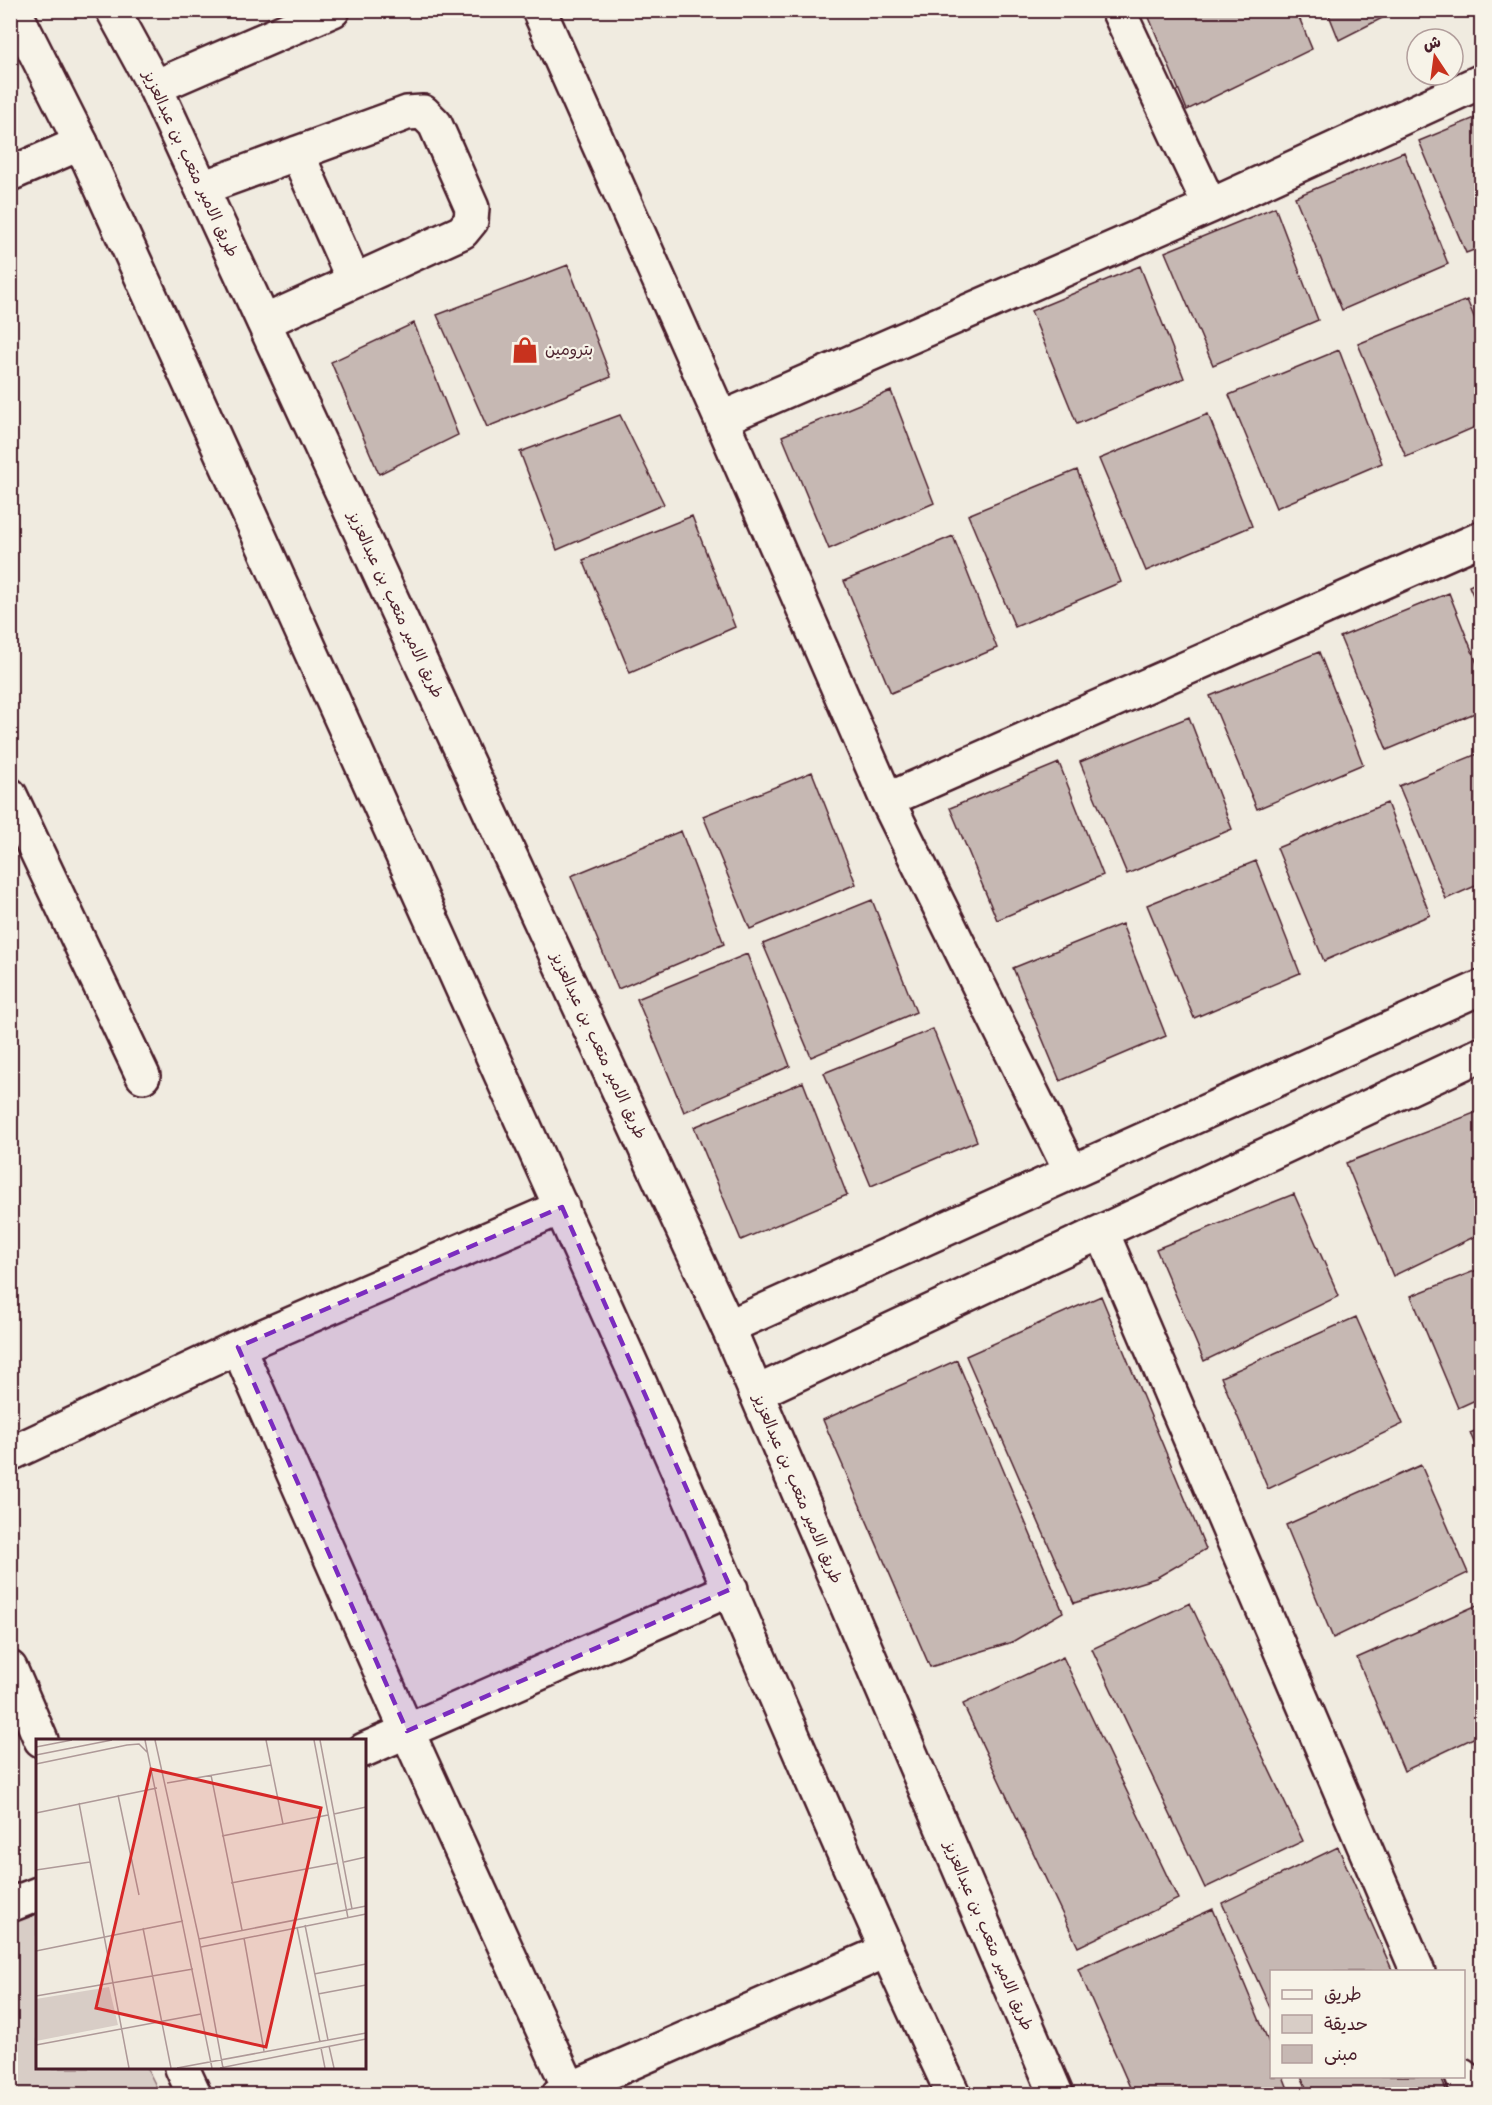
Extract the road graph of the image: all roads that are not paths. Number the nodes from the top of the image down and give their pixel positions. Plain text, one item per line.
1 (14, 10) edge
2 (113, 10) edge
3 (333, 10) edge
4 (538, 10) edge
5 (1118, 10) edge
6 (1482, 81) edge
7 (155, 87) junction
8 (81, 142) junction
9 (297, 153) junction
10 (10, 174) edge
11 (202, 188) junction
12 (1210, 206) junction
13 (354, 281) junction
14 (264, 322) junction
15 (721, 419) junction
16 (1482, 538) edge
17 (10, 795) edge
18 (887, 800) junction
19 (1482, 987) edge
20 (1482, 1054) edge
21 (143, 1076) dead end
22 (1071, 1172) junction
23 (562, 1207) junction
24 (1101, 1232) junction
25 (728, 1327) junction
26 (238, 1347) junction
27 (756, 1393) junction
28 (10, 1454) edge
29 (731, 1589) junction
30 (10, 1668) edge
31 (407, 1731) junction
32 (41, 1739) edge
33 (366, 1749) edge
34 (36, 1895) edge
35 (10, 1905) edge
36 (886, 1951) junction
37 (1418, 1970) edge
38 (183, 2069) edge
39 (1463, 2078) edge
40 (567, 2093) edge
41 (194, 2094) edge
42 (953, 2094) edge
43 (1056, 2094) edge
44 (1470, 2094) edge

1 - 8 street
2 - 7 street, طريق الامير متعب بن عبدالعزيز
3 - 7 street
4 - 15 street
5 - 12 street
6 - 12 street
7 - 11 street, طريق الامير متعب بن عبدالعزيز
8 - 10 street
8 - 23 street
9 - 11 street
9 - 13 street
9 - 13 street
11 - 14 street, طريق الامير متعب بن عبدالعزيز
12 - 15 street
13 - 14 street
14 - 25 street, طريق الامير متعب بن عبدالعزيز
15 - 18 street
16 - 18 street
17 - 21 street
18 - 22 street
19 - 22 street
20 - 24 street
22 - 25 street
23 - 26 street
23 - 29 street
24 - 27 street
24 - 37 street
25 - 27 street, طريق الامير متعب بن عبدالعزيز
26 - 28 street
26 - 31 street
27 - 43 street, طريق الامير متعب بن عبدالعزيز
29 - 31 street
29 - 36 street
30 - 32 street
31 - 33 street
31 - 40 street
34 - 35 street
36 - 40 street
36 - 42 street
38 - 41 street
39 - 44 street

